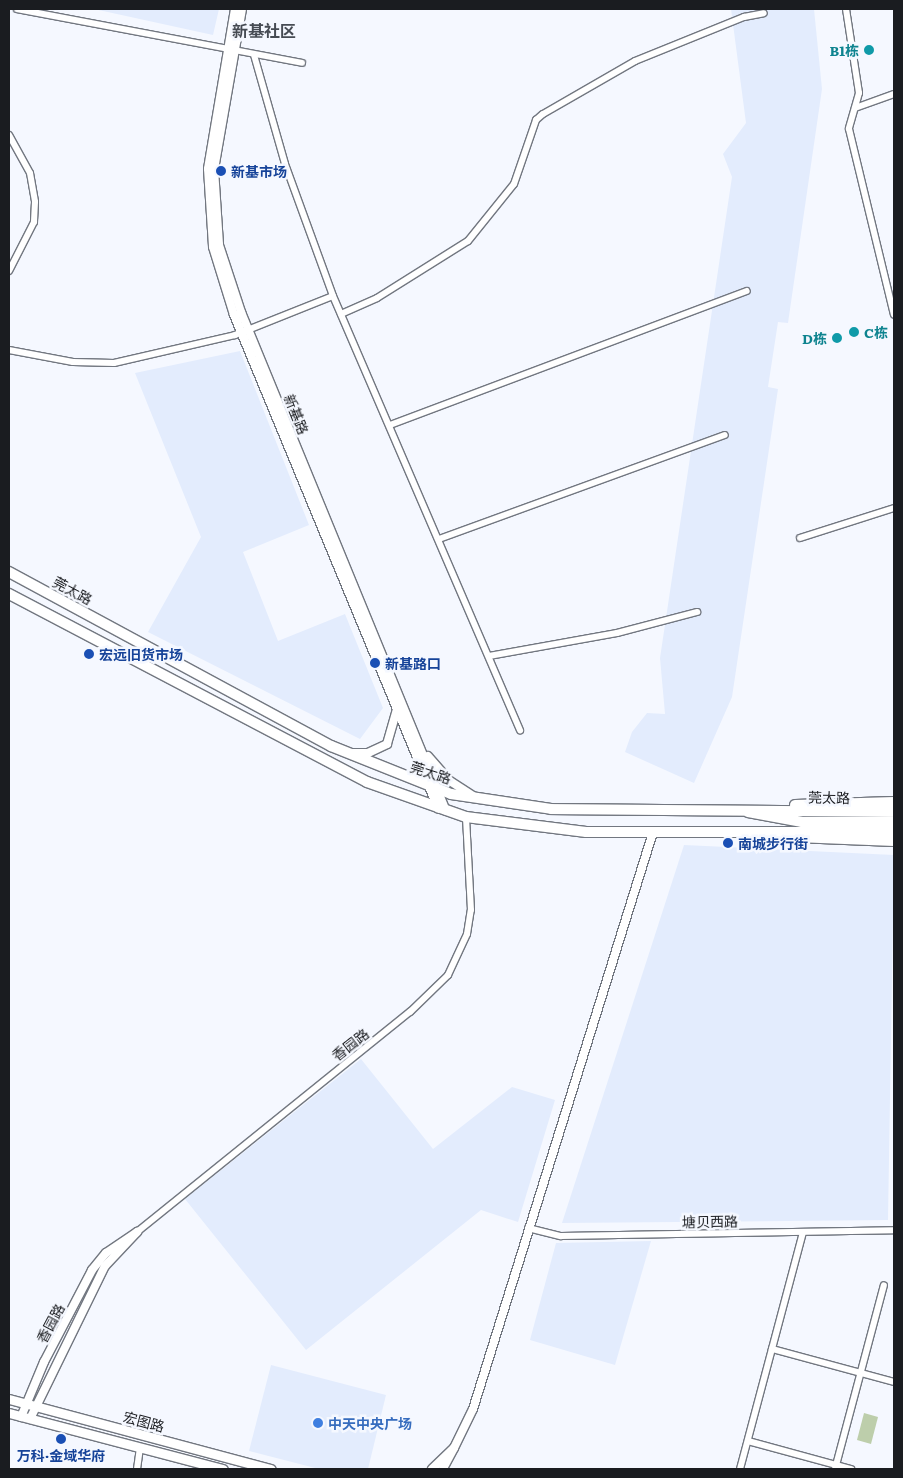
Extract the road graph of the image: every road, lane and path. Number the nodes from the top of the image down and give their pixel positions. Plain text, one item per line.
1 (17, 9) edge
2 (235, 9) edge
3 (242, 9) edge
4 (846, 9) edge
5 (764, 13) dead end
6 (231, 51) junction
7 (254, 55) junction
8 (302, 63) dead end
9 (894, 94) edge
10 (855, 108) junction
11 (9, 135) edge
12 (9, 270) edge
13 (748, 291) dead end
14 (334, 296) junction
15 (341, 314) junction
16 (894, 315) edge
17 (245, 331) junction
18 (9, 350) edge
19 (390, 425) junction
20 (725, 435) dead end
21 (894, 508) edge
22 (800, 538) dead end
23 (439, 539) junction
24 (9, 572) edge
25 (9, 594) edge
26 (696, 612) dead end
27 (488, 656) junction
28 (397, 705) junction
29 (520, 731) dead end
30 (420, 746) junction
31 (345, 753) junction
32 (434, 788) junction
33 (478, 798) junction
34 (894, 802) edge
35 (772, 808) junction
36 (442, 810) junction
37 (743, 810) junction
38 (894, 812) edge
39 (466, 817) junction
40 (802, 822) junction
41 (894, 822) edge
42 (653, 832) junction
43 (894, 832) edge
44 (742, 833) junction
45 (773, 834) junction
46 (894, 841) edge
47 (528, 1228) junction
48 (894, 1230) edge
49 (137, 1232) joint
50 (803, 1232) junction
51 (884, 1285) dead end
52 (772, 1349) junction
53 (861, 1373) junction
54 (894, 1382) edge
55 (9, 1399) edge
56 (30, 1405) junction
57 (9, 1413) edge
58 (26, 1418) junction
59 (748, 1441) junction
60 (140, 1448) junction
61 (454, 1448) junction
62 (836, 1467) edge
63 (136, 1469) edge
64 (223, 1469) edge
65 (271, 1469) edge
66 (432, 1469) edge
67 (443, 1469) edge
68 (740, 1469) edge
69 (851, 1469) edge

1 - 6 street
2 - 6 street, 新基路
3 - 6 street, 新基路
4 - 10 street
5 - 15 street
6 - 7 street
6 - 17 street, 新基路
7 - 8 street
7 - 14 street
9 - 10 street
10 - 16 street
11 - 12 street
13 - 19 street
14 - 15 street
14 - 17 street
15 - 19 street
17 - 18 street
17 - 28 street, 新基路
17 - 30 street, 新基路
19 - 23 street
20 - 23 street
21 - 22 street
23 - 27 street
24 - 31 main road, 莞太路
25 - 36 main road
26 - 27 street
27 - 29 street
28 - 31 street
28 - 32 street, 新基路
30 - 32 street, 新基路
30 - 33 street
31 - 32 main road, 莞太路
32 - 33 main road, 莞太路
32 - 36 street, 新基路
33 - 37 main road, 莞太路
34 - 35 main road
35 - 37 main road, 莞太路
35 - 38 main road, 莞太路
36 - 39 main road
37 - 40 main road
39 - 42 main road
39 - 49 street, 香园路
40 - 41 main road
40 - 44 main road
42 - 44 main road
42 - 47 street
43 - 45 main road
44 - 45 main road
45 - 46 main road
47 - 50 street, 塘贝西路
47 - 61 street
48 - 50 street, 塘贝西路
49 - 56 street, 香园路
50 - 52 street
51 - 53 street
52 - 53 street
52 - 59 street
53 - 54 street
53 - 62 street
55 - 56 main road, 宏图路
56 - 58 street, 香园路
56 - 65 main road, 宏图路
57 - 58 main road, 宏图路
58 - 60 main road, 宏图路
59 - 62 street
59 - 68 street
60 - 63 street
60 - 64 main road, 宏图路
61 - 66 street
61 - 67 street
62 - 69 street

